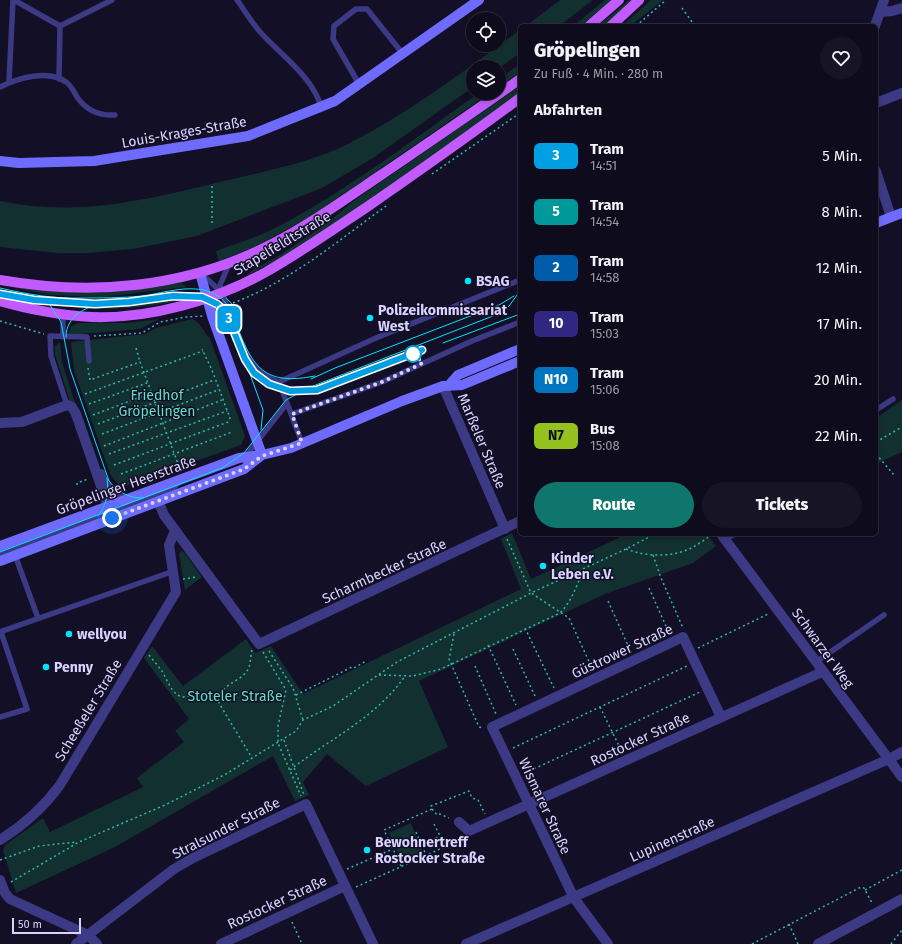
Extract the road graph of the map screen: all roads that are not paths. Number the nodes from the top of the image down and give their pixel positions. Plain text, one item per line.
1 (13, 0) edge
2 (112, 0) edge
3 (238, 0) edge
4 (479, 0) edge
5 (619, 0) edge
6 (639, 0) edge
7 (884, 0) edge
8 (902, 8) edge
9 (880, 12) junction
10 (591, 24) edge
11 (613, 24) edge
12 (876, 24) edge
13 (60, 26) junction
14 (403, 54) junction
15 (59, 79) junction
16 (518, 79) edge
17 (9, 82) junction
18 (359, 84) junction
19 (0, 87) edge
20 (902, 93) edge
21 (518, 99) edge
22 (878, 102) edge
23 (321, 107) junction
24 (115, 115) dead end
25 (0, 161) edge
26 (878, 177) edge
27 (902, 213) edge
28 (891, 217) junction
29 (878, 222) edge
30 (230, 262) junction
31 (200, 273) junction
32 (0, 280) edge
33 (518, 281) edge
34 (221, 292) junction
35 (207, 297) junction
36 (0, 301) edge
37 (63, 313) junction
38 (518, 323) edge
39 (63, 337) junction
40 (518, 350) edge
41 (89, 361) road end
42 (518, 362) edge
43 (279, 382) junction
44 (447, 385) junction
45 (893, 399) dead end
46 (287, 403) junction
47 (67, 405) junction
48 (878, 409) edge
49 (292, 414) junction
50 (0, 423) edge
51 (257, 441) junction
52 (302, 443) junction
53 (262, 456) junction
54 (245, 457) junction
55 (97, 473) junction
56 (181, 474) junction
57 (158, 501) junction
58 (127, 503) junction
59 (108, 506) junction
60 (518, 523) edge
61 (505, 529) junction
62 (175, 531) junction
63 (723, 536) edge
64 (0, 546) edge
65 (0, 554) edge
66 (15, 555) junction
67 (0, 561) edge
68 (175, 575) junction
69 (884, 615) dead end
70 (38, 618) junction
71 (0, 632) edge
72 (816, 662) junction
73 (822, 672) junction
74 (0, 717) edge
75 (721, 717) junction
76 (496, 725) joint
77 (902, 752) edge
78 (889, 759) junction
79 (902, 778) edge
80 (528, 805) junction
81 (459, 822) road end
82 (0, 840) edge
83 (0, 880) edge
84 (346, 889) junction
85 (574, 898) junction
86 (902, 899) edge
87 (88, 935) junction
88 (76, 944) edge
89 (97, 944) edge
90 (221, 944) edge
91 (373, 944) edge
92 (466, 944) edge
93 (608, 944) edge
94 (818, 944) edge

1 - 13 lane
1 - 17 lane
2 - 13 lane
3 - 23 lane
4 - 14 main road, Louis-Krages-Straße
5 - 10 main road
6 - 11 main road
7 - 9 street
8 - 9 street
9 - 12 street
13 - 15 lane
14 - 18 main road, Louis-Krages-Straße
14 - 18 lane
15 - 17 lane
15 - 24 lane
16 - 30 main road, Stapelfeldtstraße
17 - 19 lane
18 - 23 main road, Louis-Krages-Straße
20 - 22 street
21 - 34 main road, Stapelfeldtstraße
23 - 25 main road, Louis-Krages-Straße
26 - 28 street
27 - 28 main road
28 - 29 main road
30 - 31 main road, Stapelfeldtstraße
30 - 34 lane
31 - 32 main road, Stapelfeldtstraße
31 - 34 lane
31 - 35 main road
33 - 43 lane
34 - 35 main road, Stapelfeldtstraße
34 - 43 lane
35 - 37 main road, Stapelfeldtstraße
35 - 51 main road
36 - 37 main road, Stapelfeldtstraße
37 - 39 lane
38 - 49 lane
39 - 41 lane
39 - 47 lane
40 - 44 main road, Gröpelinger Heerstraße
42 - 44 main road, Gröpelinger Heerstraße
43 - 46 lane
44 - 52 main road, Gröpelinger Heerstraße
44 - 61 street, Marßeler Straße
45 - 48 lane
46 - 49 lane
46 - 51 lane
47 - 50 street
47 - 55 street
49 - 52 lane
51 - 53 main road
51 - 54 lane
52 - 53 main road, Gröpelinger Heerstraße
53 - 54 main road, Gröpelinger Heerstraße
53 - 57 main road, Gröpelinger Heerstraße
54 - 56 main road, Gröpelinger Heerstraße
55 - 58 lane
55 - 59 street
56 - 58 main road, Gröpelinger Heerstraße
56 - 58 lane
57 - 62 street
57 - 66 main road, Gröpelinger Heerstraße
58 - 59 main road, Gröpelinger Heerstraße
58 - 65 lane
59 - 64 main road, Gröpelinger Heerstraße
60 - 61 street, Scharmbecker Straße
61 - 62 street, Scharmbecker Straße
62 - 68 street, Scheeßeler Straße
63 - 72 street, Schwarzer Weg
66 - 67 main road, Gröpelinger Heerstraße
66 - 70 lane
68 - 70 lane
68 - 82 street, Scheeßeler Straße
69 - 72 lane
70 - 71 lane
71 - 74 lane
72 - 73 street, Schwarzer Weg
73 - 75 street, Rostocker Straße
73 - 78 street, Schwarzer Weg
75 - 76 street, Güstrower Straße
75 - 80 street, Rostocker Straße
76 - 80 street, Wismarer Straße
77 - 78 street, Lupinenstraße
78 - 79 street, Schwarzer Weg
78 - 85 street, Lupinenstraße
80 - 81 street, Rostocker Straße
80 - 85 street, Wismarer Straße
83 - 87 street
84 - 87 street, Stralsunder Straße
84 - 90 street, Rostocker Straße
84 - 91 street
85 - 92 street, Lupinenstraße
85 - 93 street, Wismarer Straße
86 - 94 street
87 - 88 street, Stralsunder Straße
87 - 89 street

